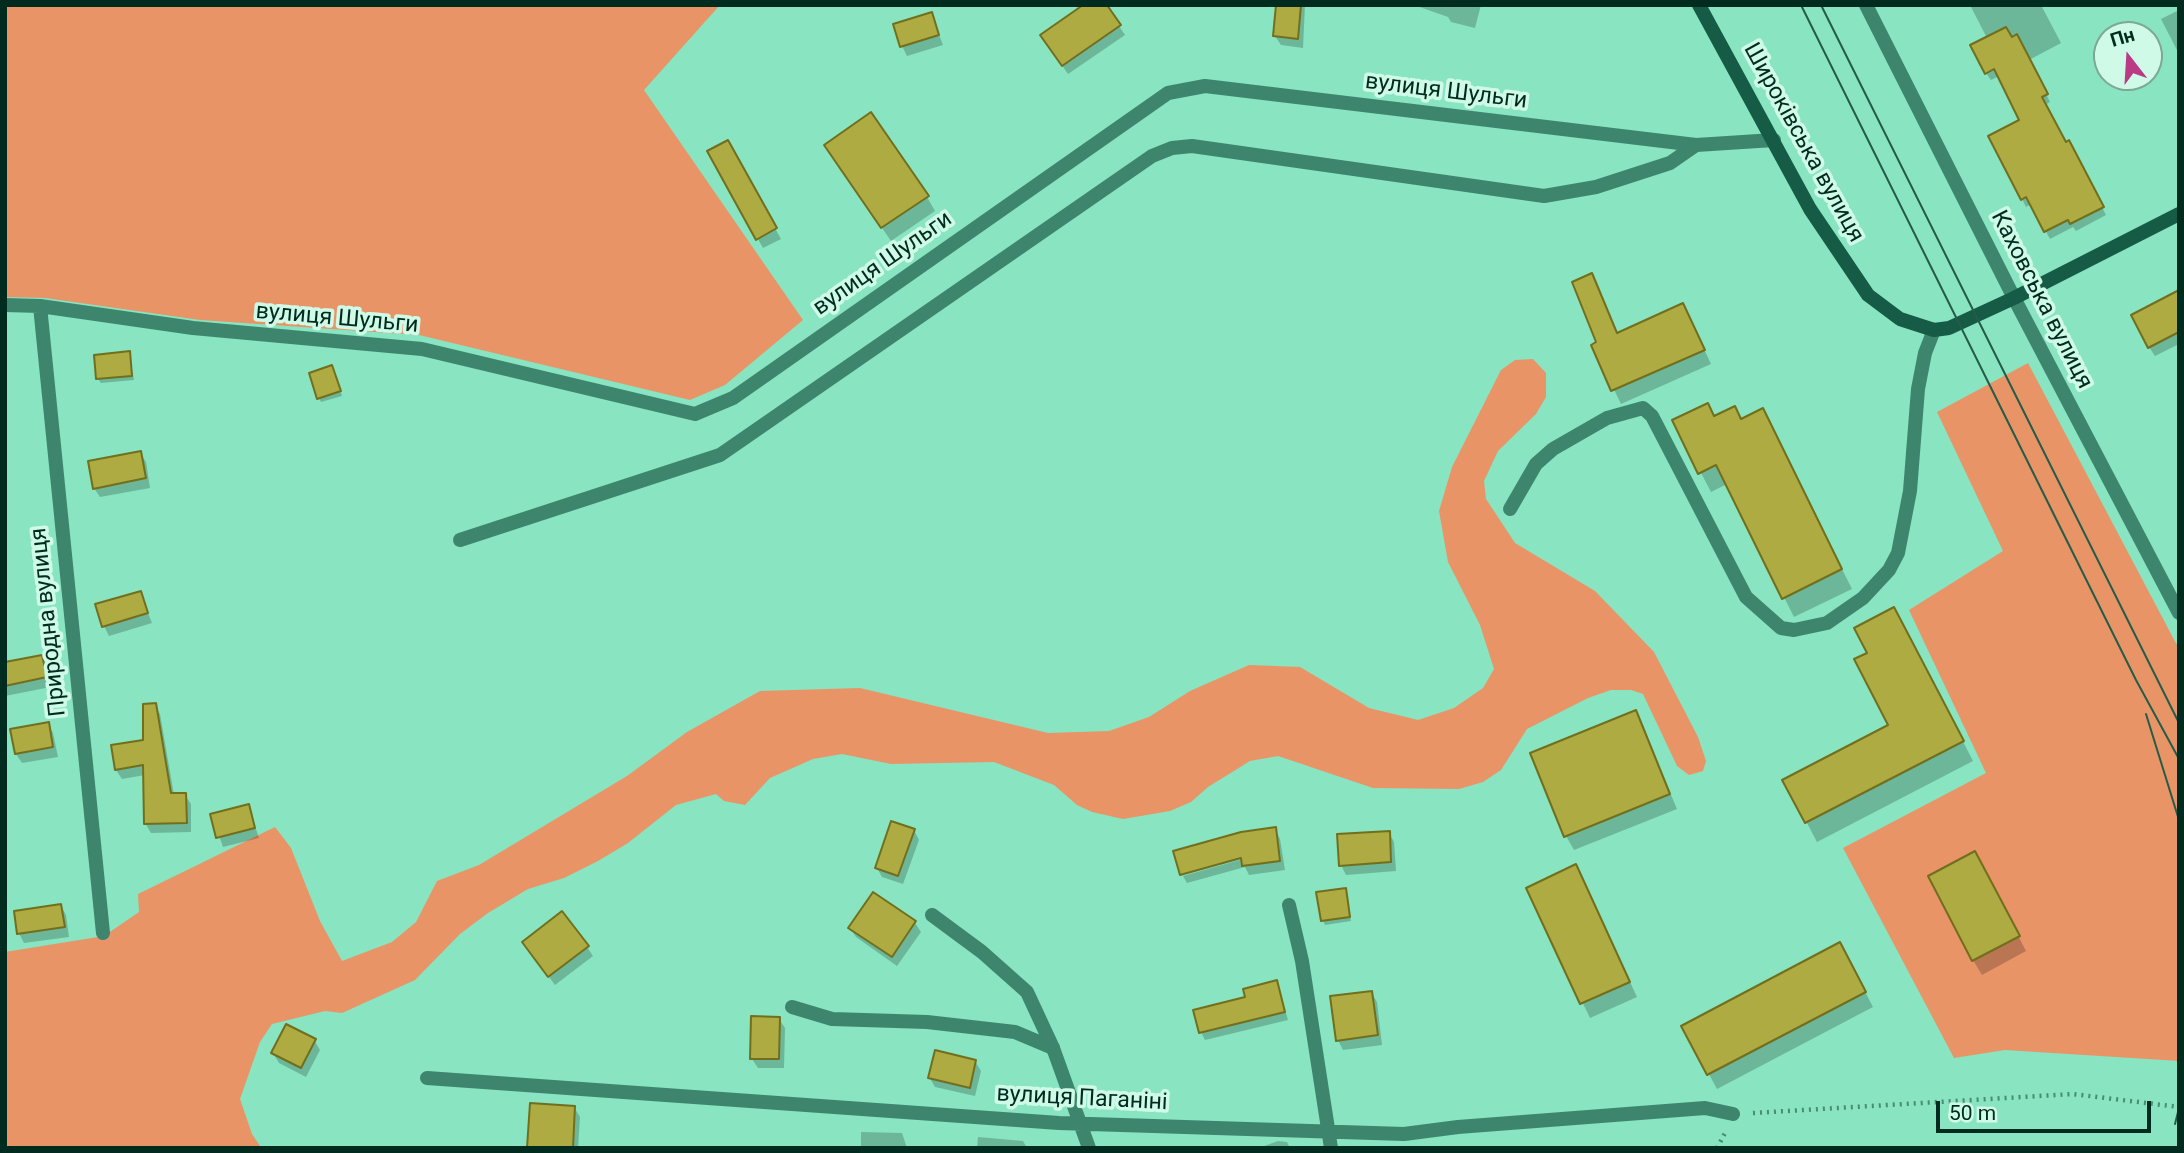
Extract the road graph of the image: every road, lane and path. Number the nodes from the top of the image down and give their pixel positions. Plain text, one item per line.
1 (1699, 5) edge
2 (1866, 5) edge
3 (1774, 140) junction
4 (1696, 145) junction
5 (2179, 214) edge
6 (2014, 298) junction
7 (5, 305) edge
8 (40, 306) junction
9 (1934, 330) junction
10 (1510, 509) dead end
11 (460, 540) dead end
12 (2179, 613) edge
13 (1289, 905) dead end
14 (932, 915) dead end
15 (103, 933) dead end
16 (792, 1007) dead end
17 (1053, 1048) junction
18 (427, 1078) dead end
19 (2179, 1107) edge
20 (1733, 1114) joint
21 (1080, 1124) junction
22 (1329, 1132) junction
23 (1088, 1148) edge
24 (1331, 1148) edge

1 - 3 main road, Широківська вулиця
2 - 6 street, Каховська вулиця
3 - 4 street, вулиця Шульги
3 - 9 main road, Широківська вулиця
4 - 8 street, вулиця Шульги
4 - 11 street
5 - 6 main road, Широківська вулиця
6 - 9 main road, Широківська вулиця
6 - 12 street, Каховська вулиця
7 - 8 street, вулиця Шульги
8 - 15 street, Природна вулиця
9 - 10 street
13 - 22 street
14 - 17 street
16 - 17 street
17 - 21 street
18 - 21 street, вулиця Паганіні
19 - 20 path
20 - 22 street, вулиця Паганіні
21 - 22 street, вулиця Паганіні
21 - 23 street
22 - 24 street

